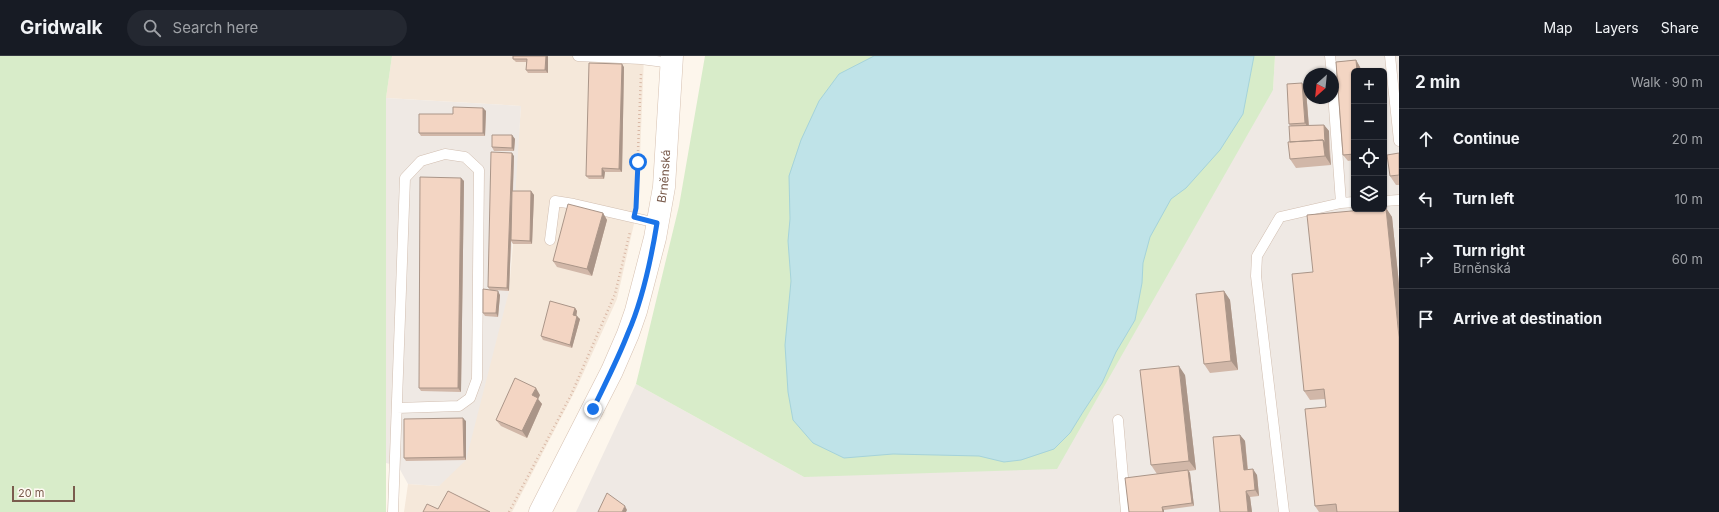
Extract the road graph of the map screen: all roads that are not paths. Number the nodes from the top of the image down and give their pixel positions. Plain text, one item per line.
1 (578, 56) edge
2 (1330, 56) edge
3 (1390, 56) edge
4 (672, 60) edge
5 (1331, 68) edge
6 (1334, 104) edge
7 (1399, 141) edge
8 (1399, 200) edge
9 (1387, 201) edge
10 (1351, 202) edge
11 (1341, 203) junction
12 (657, 223) junction
13 (550, 240) dead end
14 (397, 408) junction
15 (1118, 420) dead end
16 (393, 512) edge
17 (540, 512) edge
18 (1126, 512) edge
19 (1284, 512) edge

1 - 4 lane
2 - 5 lane
3 - 7 lane
4 - 12 main road, Brněnská
6 - 11 lane
8 - 9 lane
10 - 11 lane
11 - 19 lane
12 - 13 lane
12 - 17 main road, Brněnská
14 - 14 lane
14 - 16 lane
15 - 18 lane

